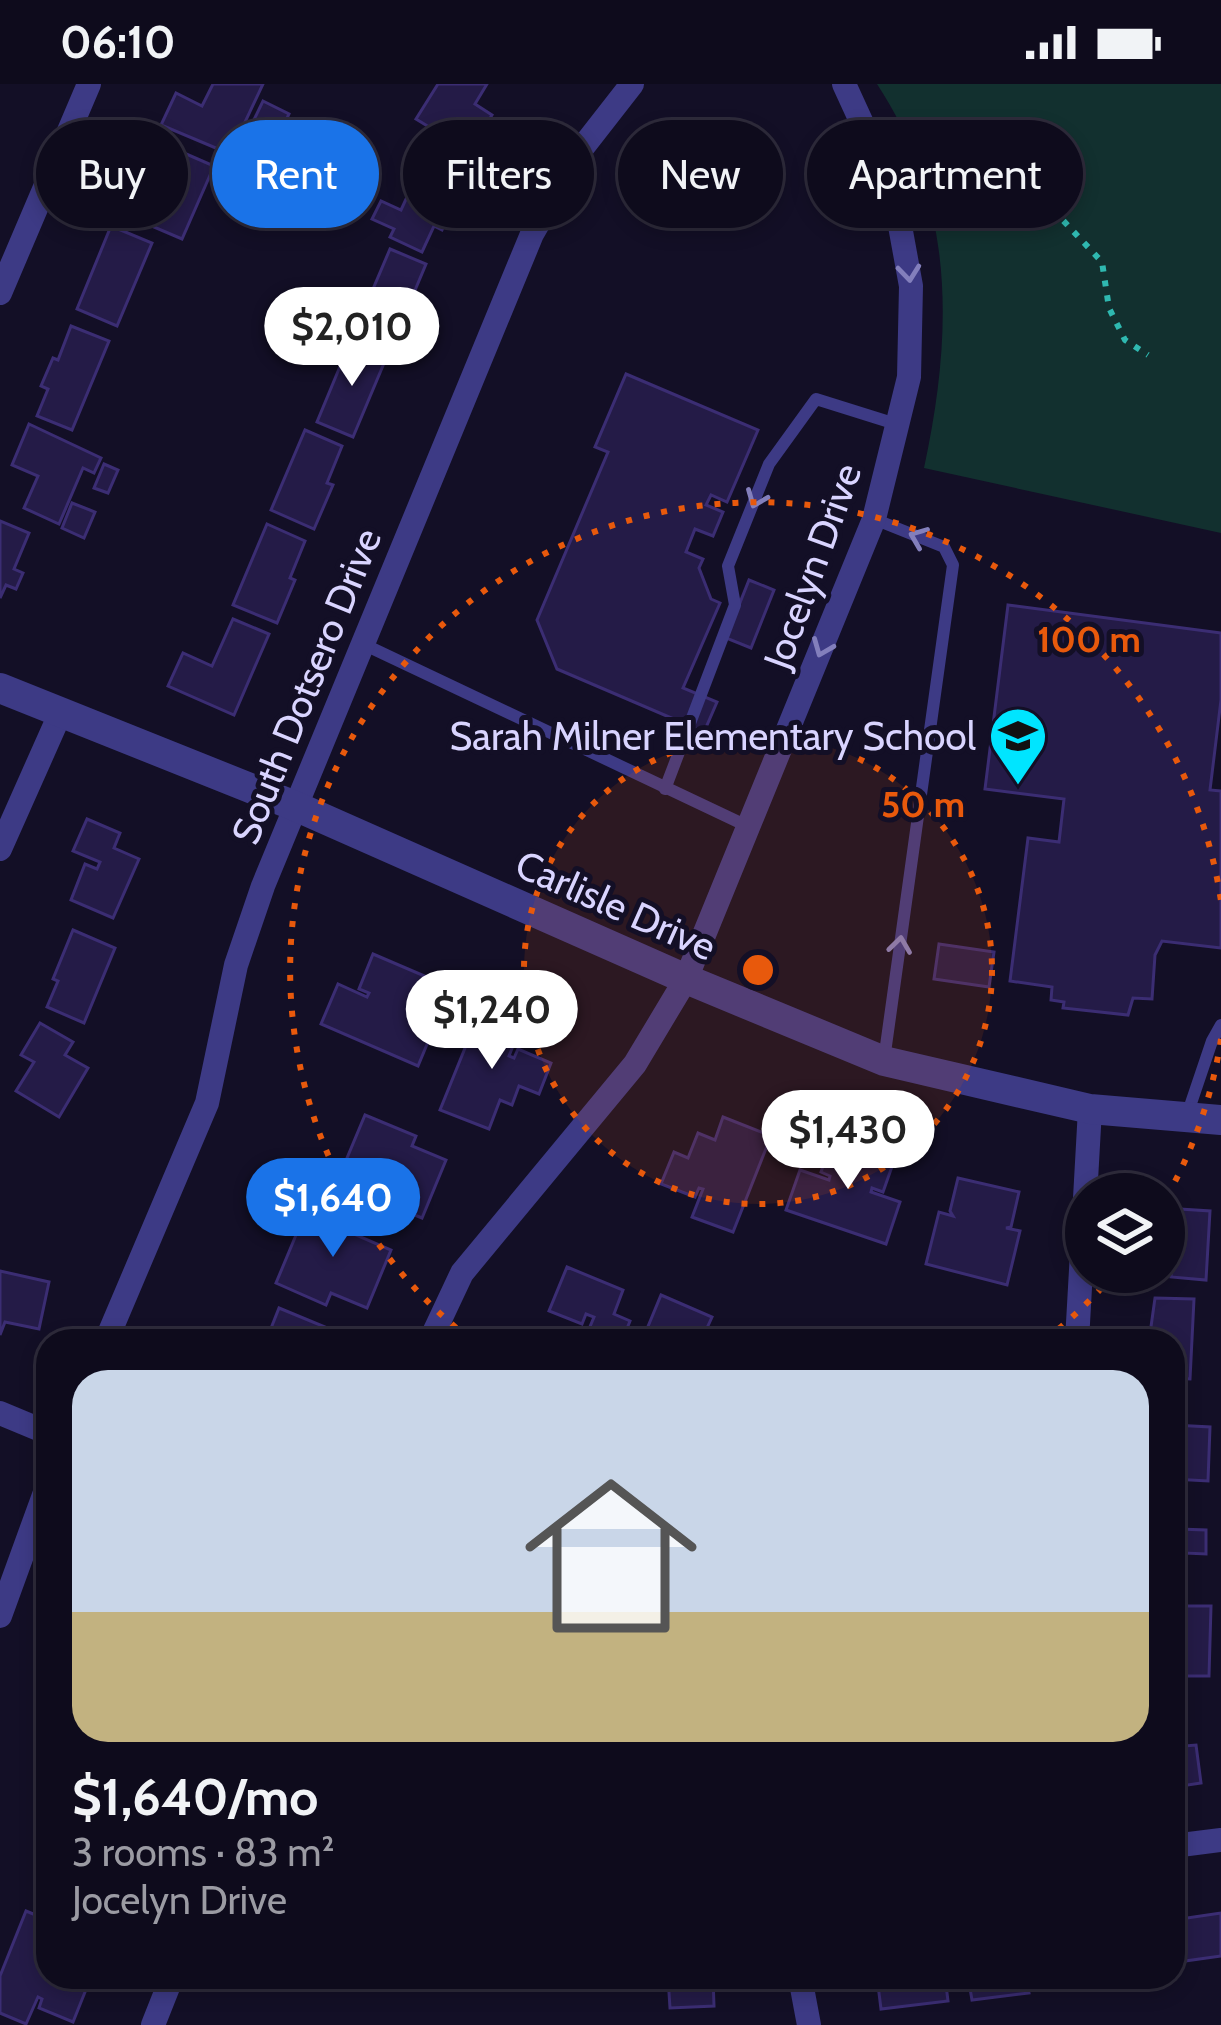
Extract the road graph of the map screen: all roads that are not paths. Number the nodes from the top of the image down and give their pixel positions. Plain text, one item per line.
1 (89, 84) edge
2 (632, 84) edge
3 (844, 84) edge
4 (0, 293) edge
5 (899, 425) junction
6 (874, 519) junction
7 (363, 644) junction
8 (0, 688) edge
9 (60, 714) junction
10 (665, 789) junction
11 (295, 806) junction
12 (748, 827) junction
13 (0, 849) edge
14 (686, 979) junction
15 (1221, 1025) edge
16 (884, 1061) junction
17 (1090, 1109) junction
18 (1186, 1117) junction
19 (1221, 1120) edge
20 (111, 1329) edge
21 (436, 1329) edge
22 (1077, 1329) edge
23 (0, 1413) edge
24 (36, 1428) edge
25 (36, 1517) edge
26 (0, 1616) edge
27 (1221, 1840) edge
28 (1185, 1844) edge
29 (167, 1989) edge
30 (802, 1989) edge
31 (153, 2025) edge
32 (808, 2025) edge

1 - 4 street
2 - 7 street, South Dotsero Drive
3 -> 5 street, Jocelyn Drive
5 - 6 street, Jocelyn Drive
5 -> 10 lane
6 -> 12 street, Jocelyn Drive
16 -> 6 lane
7 - 10 lane
7 - 11 street, South Dotsero Drive
8 - 9 street, Carlisle Drive
9 - 11 street, Carlisle Drive
9 - 13 street
10 - 12 lane
11 - 14 street, Carlisle Drive
11 - 20 street, South Dotsero Drive
12 - 14 street, Jocelyn Drive
14 - 16 street, Carlisle Drive
14 - 21 street, Jocelyn Drive
15 - 18 lane
16 - 17 street, Carlisle Drive
17 - 18 street, Carlisle Drive
17 - 22 street
18 - 19 street, Carlisle Drive
23 - 24 street
25 - 26 street
27 - 28 street
29 - 31 street
30 - 32 street

